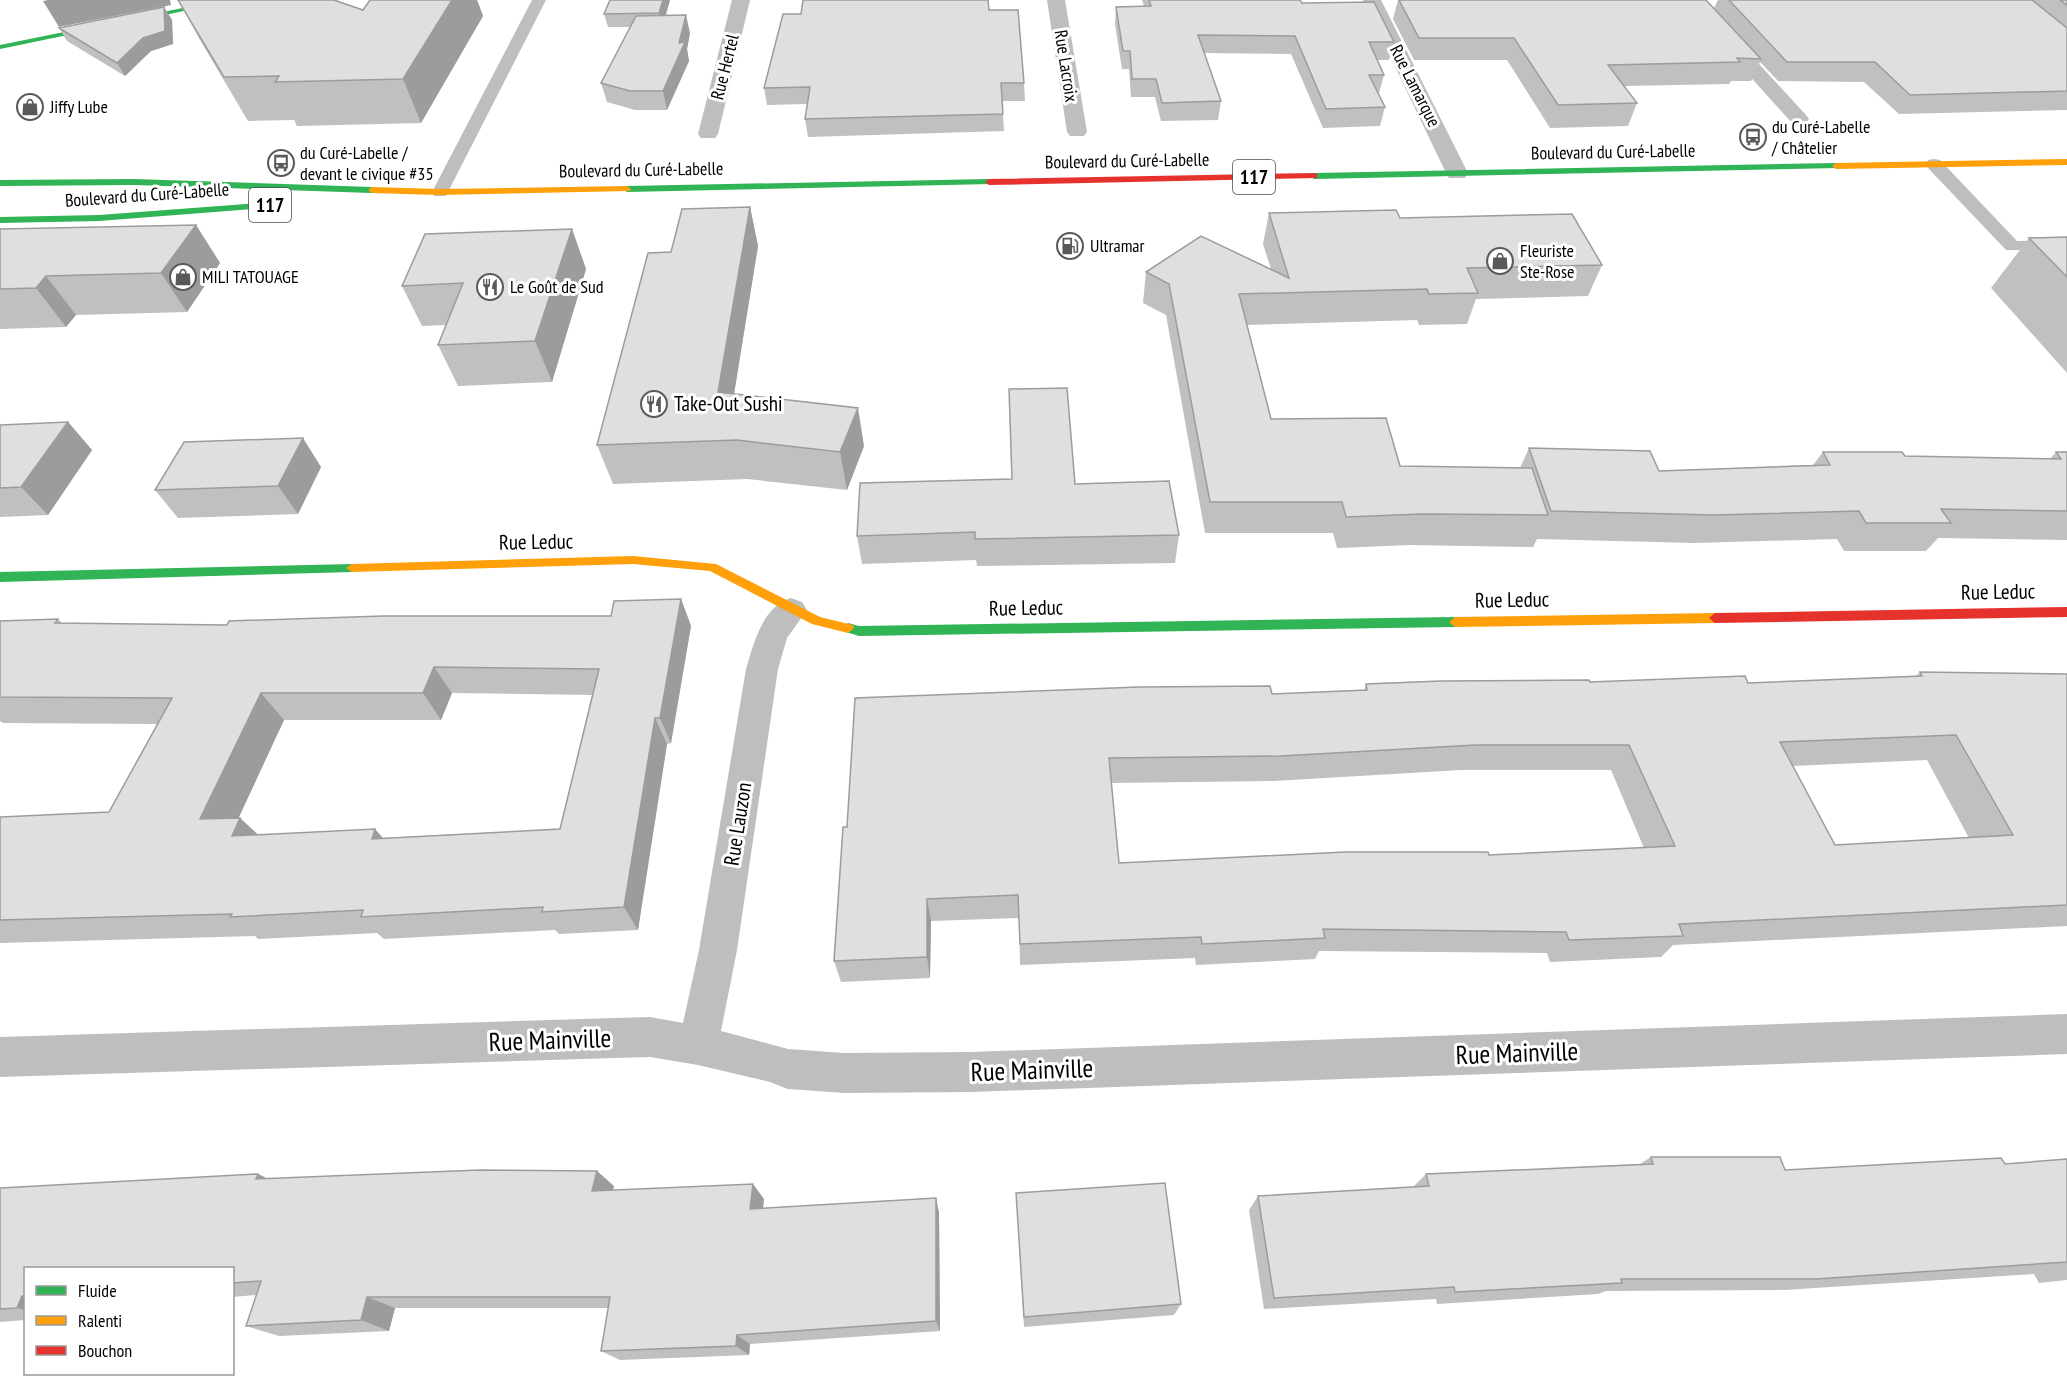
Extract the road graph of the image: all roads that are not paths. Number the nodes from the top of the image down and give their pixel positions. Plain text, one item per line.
1 (233, 0) edge
2 (539, 0) edge
3 (741, 0) edge
4 (1056, 0) edge
5 (1372, 0) edge
6 (1690, 0) edge
7 (0, 47) edge
8 (1799, 119) dead end
9 (1077, 132) dead end
10 (708, 134) dead end
11 (2067, 162) edge
12 (1934, 164) junction
13 (1457, 173) junction
14 (0, 183) edge
15 (440, 192) junction
16 (306, 202) dead end
17 (284, 204) dead end
18 (0, 220) edge
19 (2067, 245) edge
20 (0, 577) edge
21 (791, 610) junction
22 (2067, 612) edge
23 (2067, 1034) edge
24 (698, 1045) junction
25 (0, 1057) edge

1 - 7 main road
2 - 15 lane
3 - 10 street, Rue Hertel
4 - 9 street, Rue Lacroix
5 - 13 street, Rue Lamarque
6 - 8 street
11 - 12 main road, Boulevard du Curé-Labelle / 117
12 - 13 main road, Boulevard du Curé-Labelle / 117
12 - 19 lane
13 - 15 main road, Boulevard du Curé-Labelle / 117
14 - 15 main road, Boulevard du Curé-Labelle / 117
15 - 16 main road, Boulevard du Curé-Labelle / 117
17 - 18 main road, Boulevard du Curé-Labelle / 117
20 - 21 main road, Rue Leduc
21 - 22 main road, Rue Leduc
21 - 24 street, Rue Lauzon
23 - 24 street, Rue Mainville
24 - 25 street, Rue Mainville

